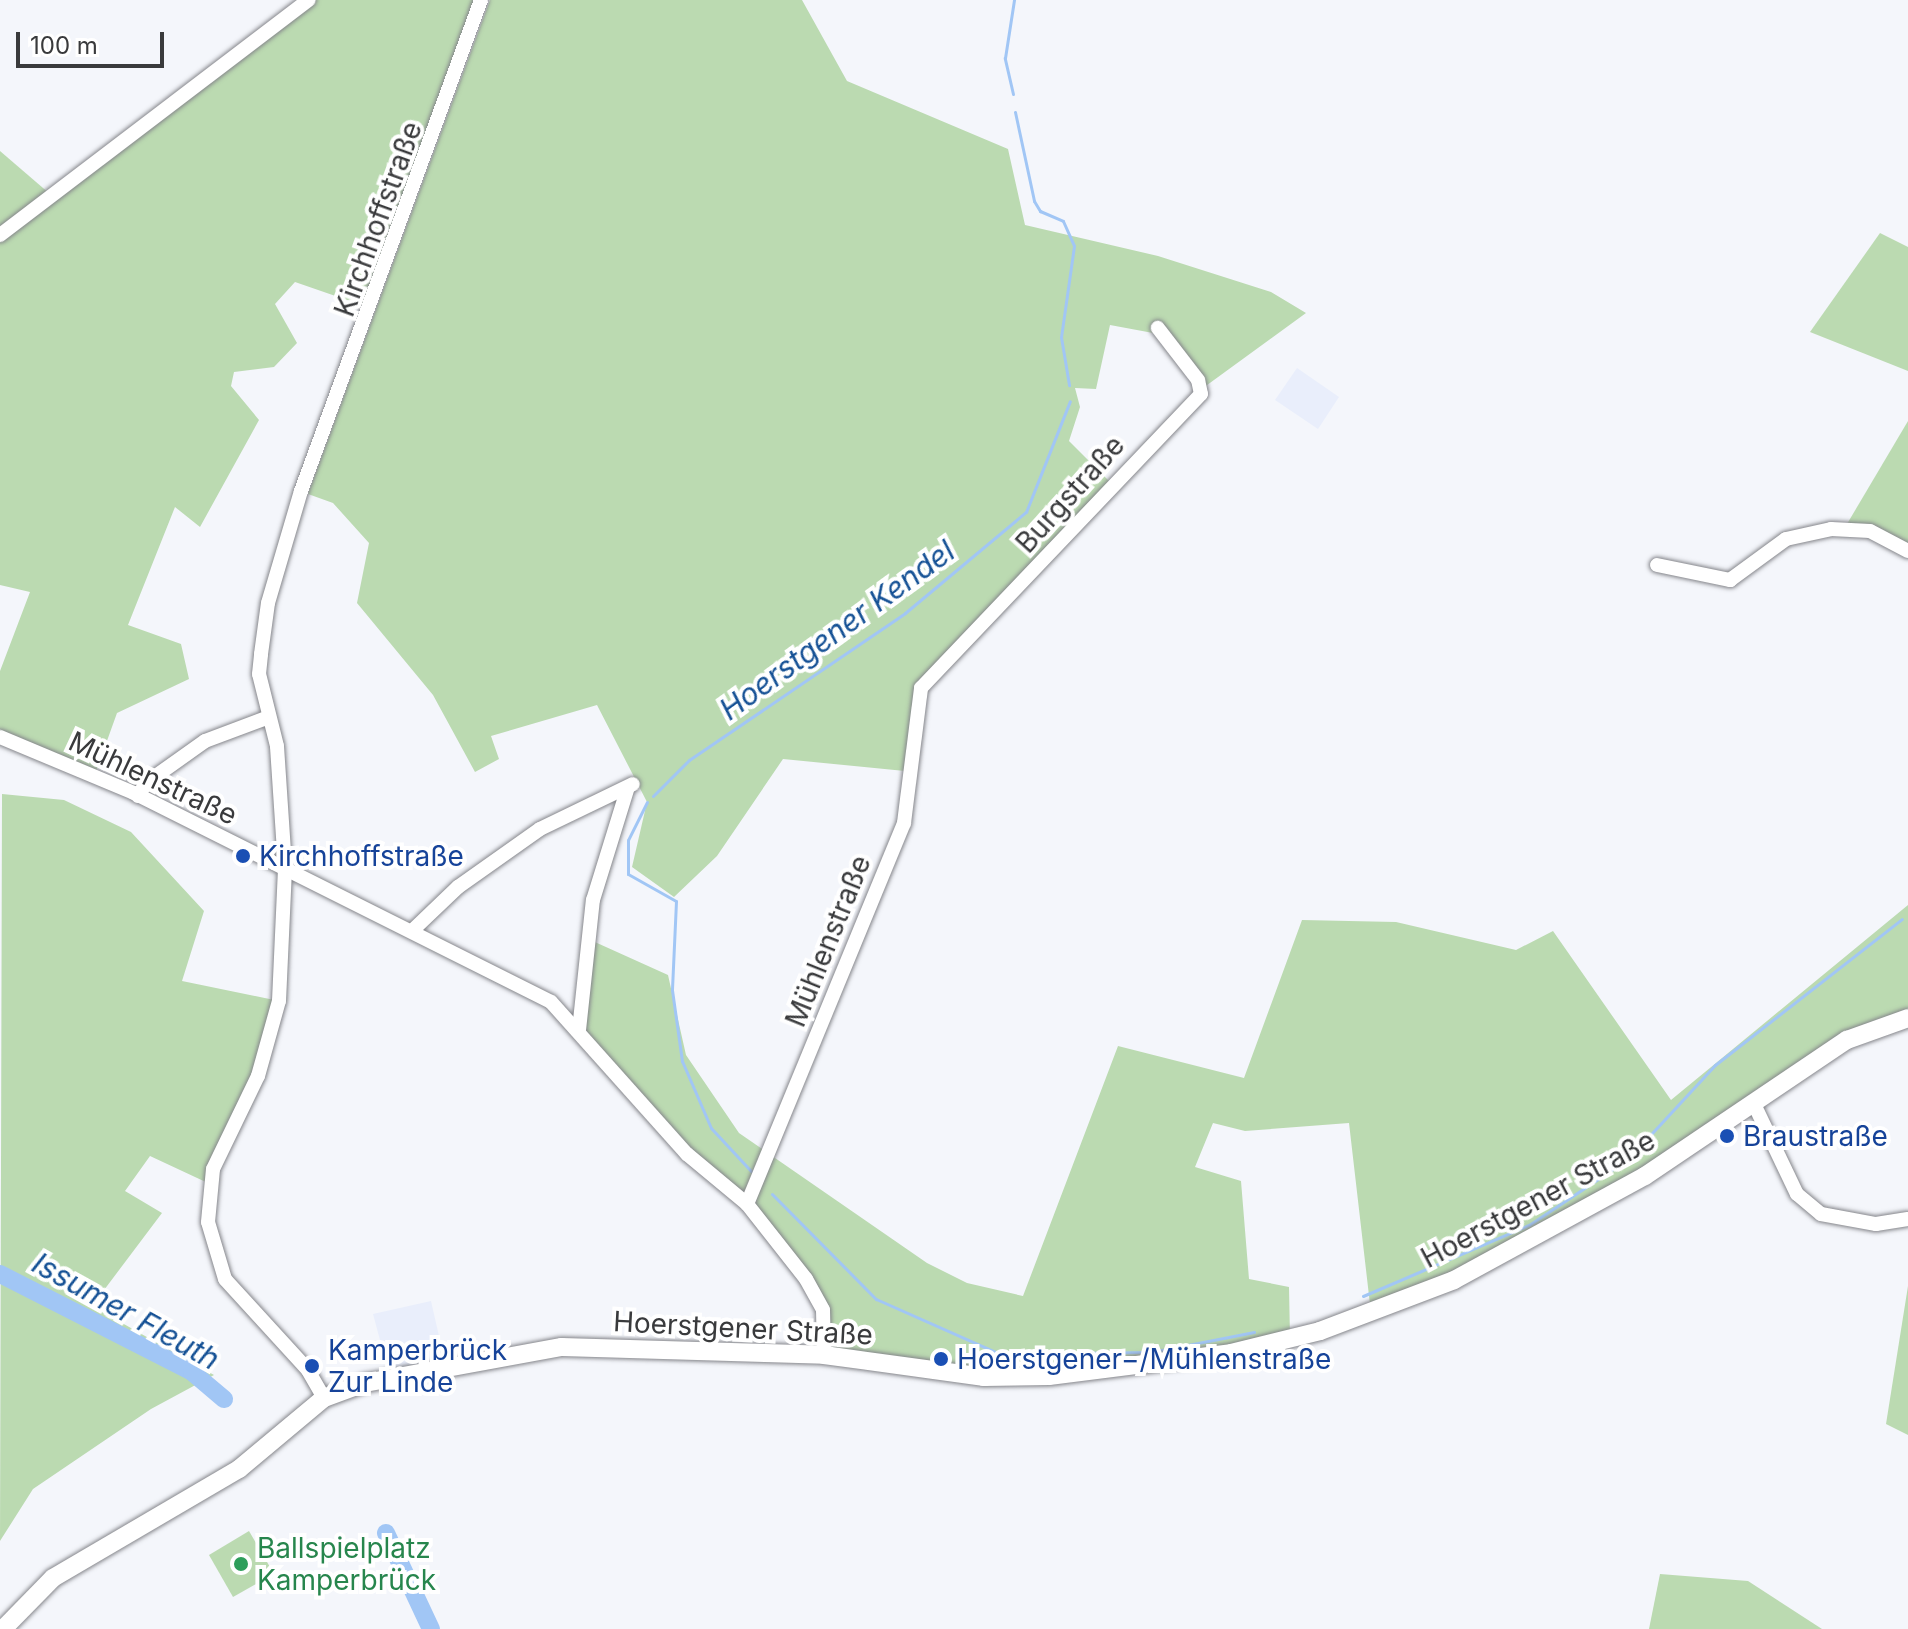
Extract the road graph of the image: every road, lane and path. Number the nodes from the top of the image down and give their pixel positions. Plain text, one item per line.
1 (309, 0) edge
2 (481, 0) edge
3 (0, 235) edge
4 (1158, 328) dead end
5 (1908, 551) edge
6 (1657, 565) dead end
7 (921, 688) joint
8 (269, 717) junction
9 (0, 737) edge
10 (138, 796) junction
11 (285, 867) junction
12 (414, 929) junction
13 (1908, 1018) edge
14 (579, 1030) junction
15 (1754, 1104) junction
16 (747, 1204) junction
17 (1908, 1219) edge
18 (824, 1355) junction
19 (324, 1398) junction
20 (3, 1629) edge

1 - 3 street
2 - 8 street, Kirchhoffstraße
4 - 7 street, Burgstraße
5 - 6 street
7 - 16 street, Mühlenstraße
8 - 10 street
8 - 11 street, Kirchhoffstraße
9 - 10 street, Mühlenstraße
10 - 11 street, Mühlenstraße
11 - 12 street, Mühlenstraße
11 - 19 street, Kirchhoffstraße
12 - 14 street, Mühlenstraße
12 - 14 street
13 - 15 main road, Hoerstgener Straße
14 - 16 street, Mühlenstraße
15 - 17 street
15 - 18 main road, Hoerstgener Straße
16 - 18 street, Mühlenstraße
18 - 19 main road, Hoerstgener Straße
19 - 20 main road, Hoerstgener Straße

